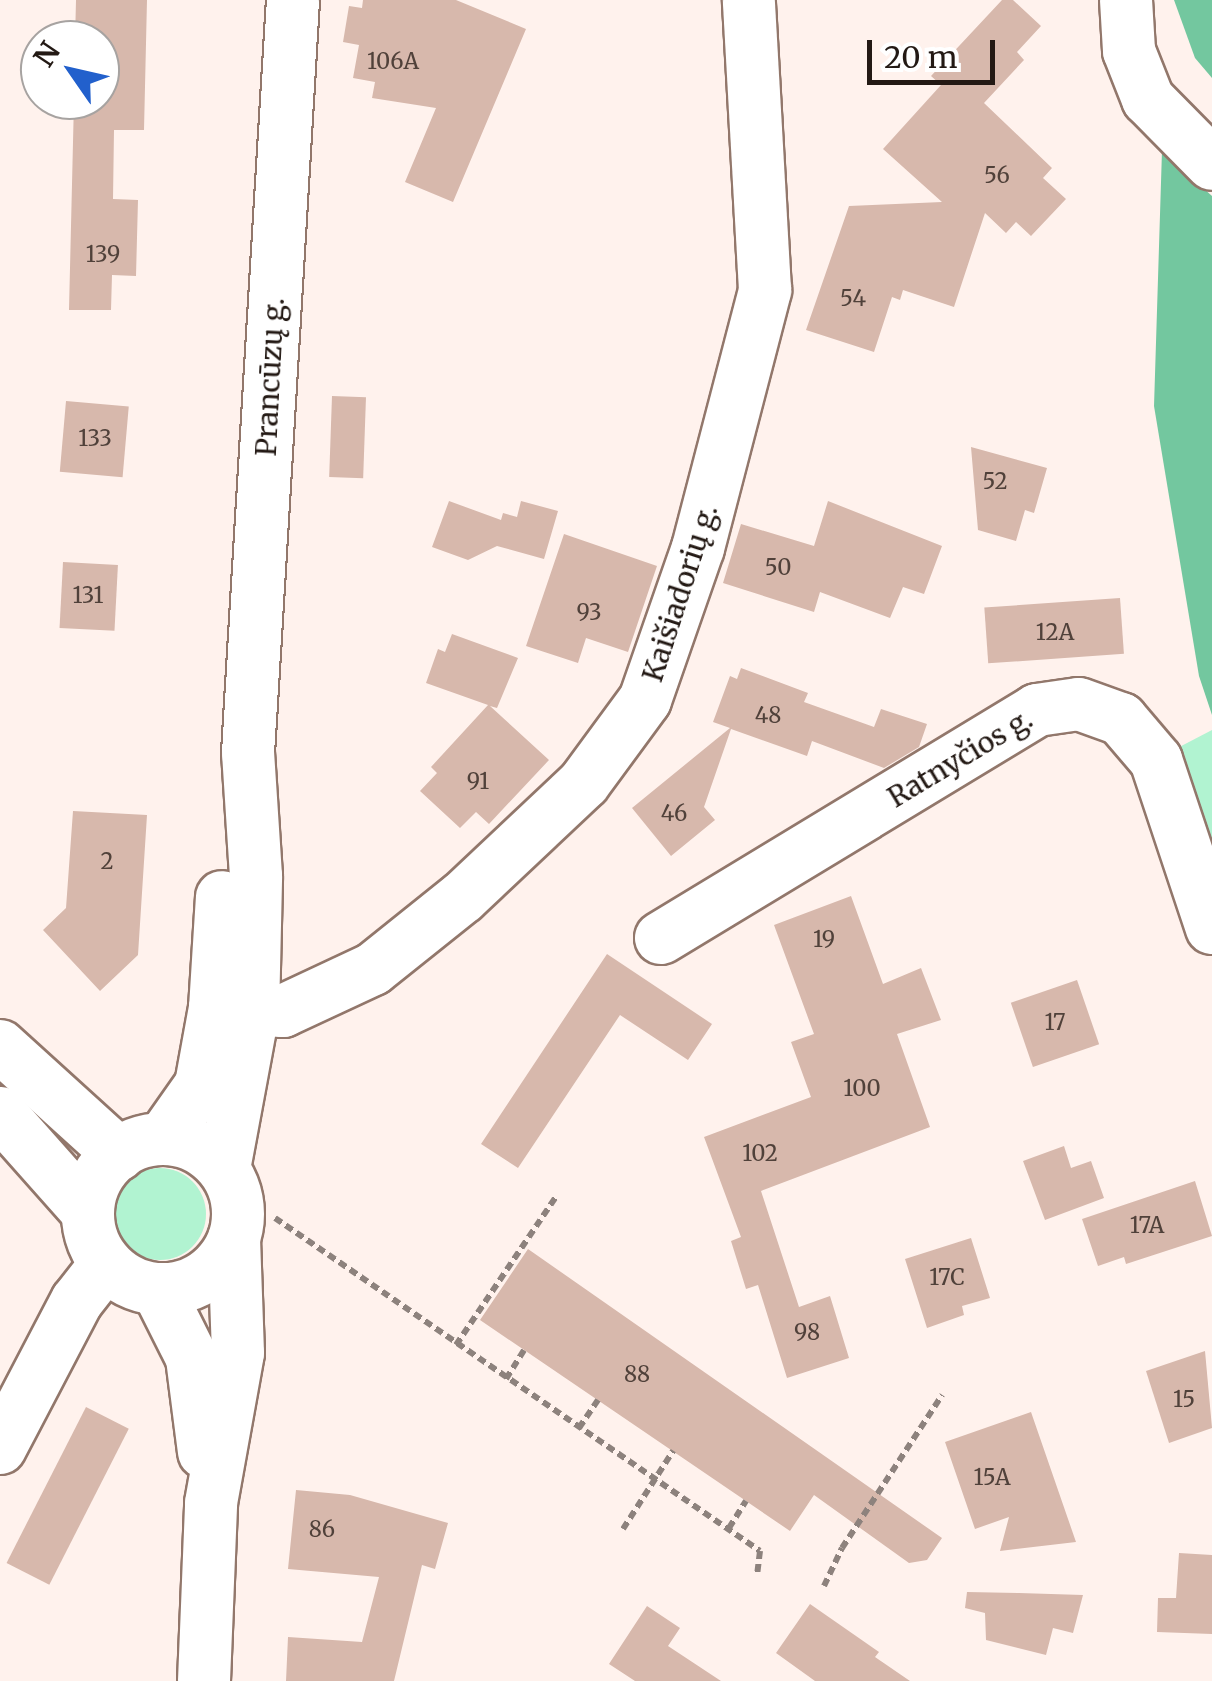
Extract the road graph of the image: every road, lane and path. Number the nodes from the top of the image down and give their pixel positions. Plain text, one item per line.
1 (293, 0) edge
2 (749, 0) edge
3 (1126, 0) edge
4 (1212, 164) edge
5 (1212, 928) edge
6 (661, 938) dead end
7 (234, 1010) junction
8 (0, 1046) edge
9 (0, 1113) edge
10 (141, 1146) junction
11 (557, 1195) dead end
12 (231, 1199) junction
13 (88, 1212) junction
14 (106, 1264) junction
15 (158, 1290) junction
16 (456, 1344) junction
17 (524, 1350) dead end
18 (506, 1379) junction
19 (942, 1395) dead end
20 (598, 1400) dead end
21 (579, 1428) junction
22 (0, 1448) edge
23 (673, 1451) dead end
24 (655, 1478) junction
25 (746, 1501) dead end
26 (211, 1502) junction
27 (729, 1528) junction
28 (623, 1529) dead end
29 (757, 1576) dead end
30 (824, 1586) dead end
31 (204, 1681) edge

1 - 7 street, Prancūzų g.
2 - 7 street, Kaišiadorių g.
3 - 4 street
5 - 6 street, Ratnyčios g.
7 - 10 street, Prancūzų g.
7 - 12 street, Prancūzų g.
8 - 10 street
9 - 13 street
10 - 12 street
10 - 13 street
11 - 16 path
12 - 15 street
12 - 16 path
12 - 26 street, Prancūzų g.
13 - 14 street
14 - 15 street
14 - 22 street
15 - 26 street, Prancūzų g.
16 - 18 path
17 - 18 path
18 - 21 path
19 - 30 path
20 - 21 path
21 - 24 path
23 - 24 path
24 - 27 path
24 - 28 path
25 - 27 path
26 - 31 street, Prancūzų g.
27 - 29 path

